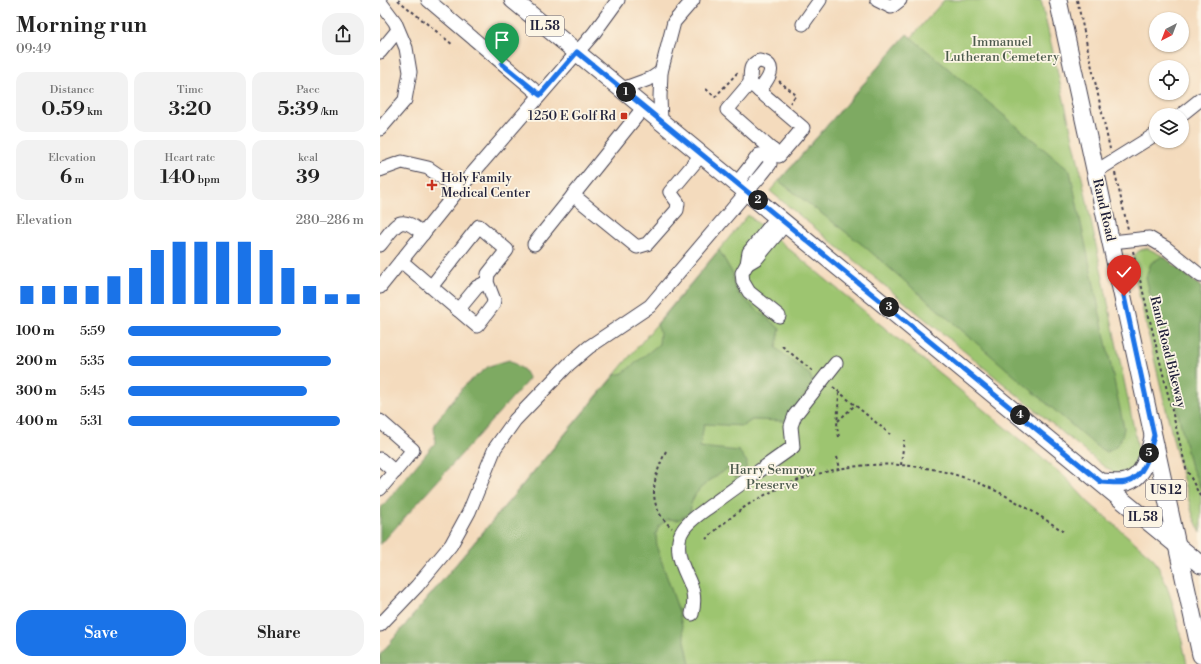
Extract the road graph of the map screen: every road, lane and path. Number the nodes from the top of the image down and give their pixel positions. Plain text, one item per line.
1 (398, 0) edge
2 (428, 0) edge
3 (513, 0) edge
4 (618, 0) edge
5 (693, 0) edge
6 (820, 0) edge
7 (877, 0) edge
8 (900, 0) edge
9 (1058, 0) edge
10 (1077, 0) edge
11 (380, 2) edge
12 (804, 24) dead end
13 (398, 30) junction
14 (453, 45) dead end
15 (380, 52) edge
16 (577, 52) junction
17 (661, 72) junction
18 (622, 89) junction
19 (540, 95) junction
20 (1201, 99) edge
21 (644, 107) junction
22 (1189, 109) edge
23 (661, 121) junction
24 (380, 129) edge
25 (1149, 138) edge
26 (771, 152) junction
27 (702, 154) junction
28 (1112, 162) junction
29 (380, 170) edge
30 (1095, 172) junction
31 (742, 187) junction
32 (459, 189) junction
33 (573, 195) junction
34 (782, 220) junction
35 (1127, 224) dead end
36 (423, 234) junction
37 (1112, 242) junction
38 (534, 244) dead end
39 (380, 245) edge
40 (1134, 255) dead end
41 (401, 261) junction
42 (1201, 276) edge
43 (488, 282) junction
44 (380, 287) edge
45 (431, 287) junction
46 (458, 310) junction
47 (779, 316) dead end
48 (782, 346) dead end
49 (836, 363) dead end
50 (823, 379) junction
51 (839, 393) junction
52 (855, 405) junction
53 (380, 421) edge
54 (838, 422) junction
55 (890, 434) dead end
56 (1154, 435) junction
57 (839, 437) dead end
58 (904, 440) dead end
59 (666, 451) dead end
60 (837, 457) dead end
61 (380, 459) edge
62 (901, 465) junction
63 (840, 468) junction
64 (395, 472) junction
65 (1101, 482) junction
66 (380, 489) edge
67 (1201, 498) edge
68 (1063, 531) dead end
69 (680, 534) junction
70 (706, 539) dead end
71 (1178, 545) junction
72 (1201, 565) edge
73 (692, 614) dead end
74 (380, 625) edge
75 (1201, 654) edge

1 - 14 path
2 - 19 street
3 - 16 main road, IL 58
4 - 16 street
5 - 17 street
6 - 12 street
7 - 8 street
9 - 30 main road, Rand Road / US 12
10 - 28 path
11 - 13 street
13 - 15 street
13 - 24 street
16 - 18 main road, IL 58
16 - 19 street
17 - 18 street
17 - 23 street
18 - 21 main road, IL 58
19 - 32 street
20 - 22 street
21 - 23 main road, IL 58
21 - 33 street
23 - 27 main road, IL 58
25 - 28 street
26 - 26 street
26 - 31 street
27 - 31 main road, IL 58
27 - 33 street
28 - 30 street
28 - 35 path
29 - 32 street
30 - 37 main road, Rand Road / US 12
31 - 34 main road, IL 58
31 - 74 street
32 - 36 street
33 - 38 street
34 - 47 street
34 - 65 main road, IL 58
36 - 39 street
36 - 41 street
37 - 42 street
37 - 56 main road, Rand Road / US 12
40 - 67 path, Rand Road Bikeway
41 - 44 street
41 - 45 street
43 - 45 street
43 - 46 street
43 - 46 street
45 - 46 street
48 - 50 path
49 - 50 street
50 - 51 path
50 - 69 street
51 - 52 path
51 - 54 path
52 - 54 path
52 - 55 path
53 - 64 street
54 - 57 path
56 - 65 main road
56 - 71 main road, Rand Road / US 12
58 - 62 path
59 - 69 path
60 - 63 path
61 - 64 street
62 - 63 path
62 - 68 path
63 - 70 path
64 - 66 street
65 - 71 main road, IL 58
69 - 73 street
71 - 72 main road, IL 58
71 - 75 main road, Rand Road / US 12

